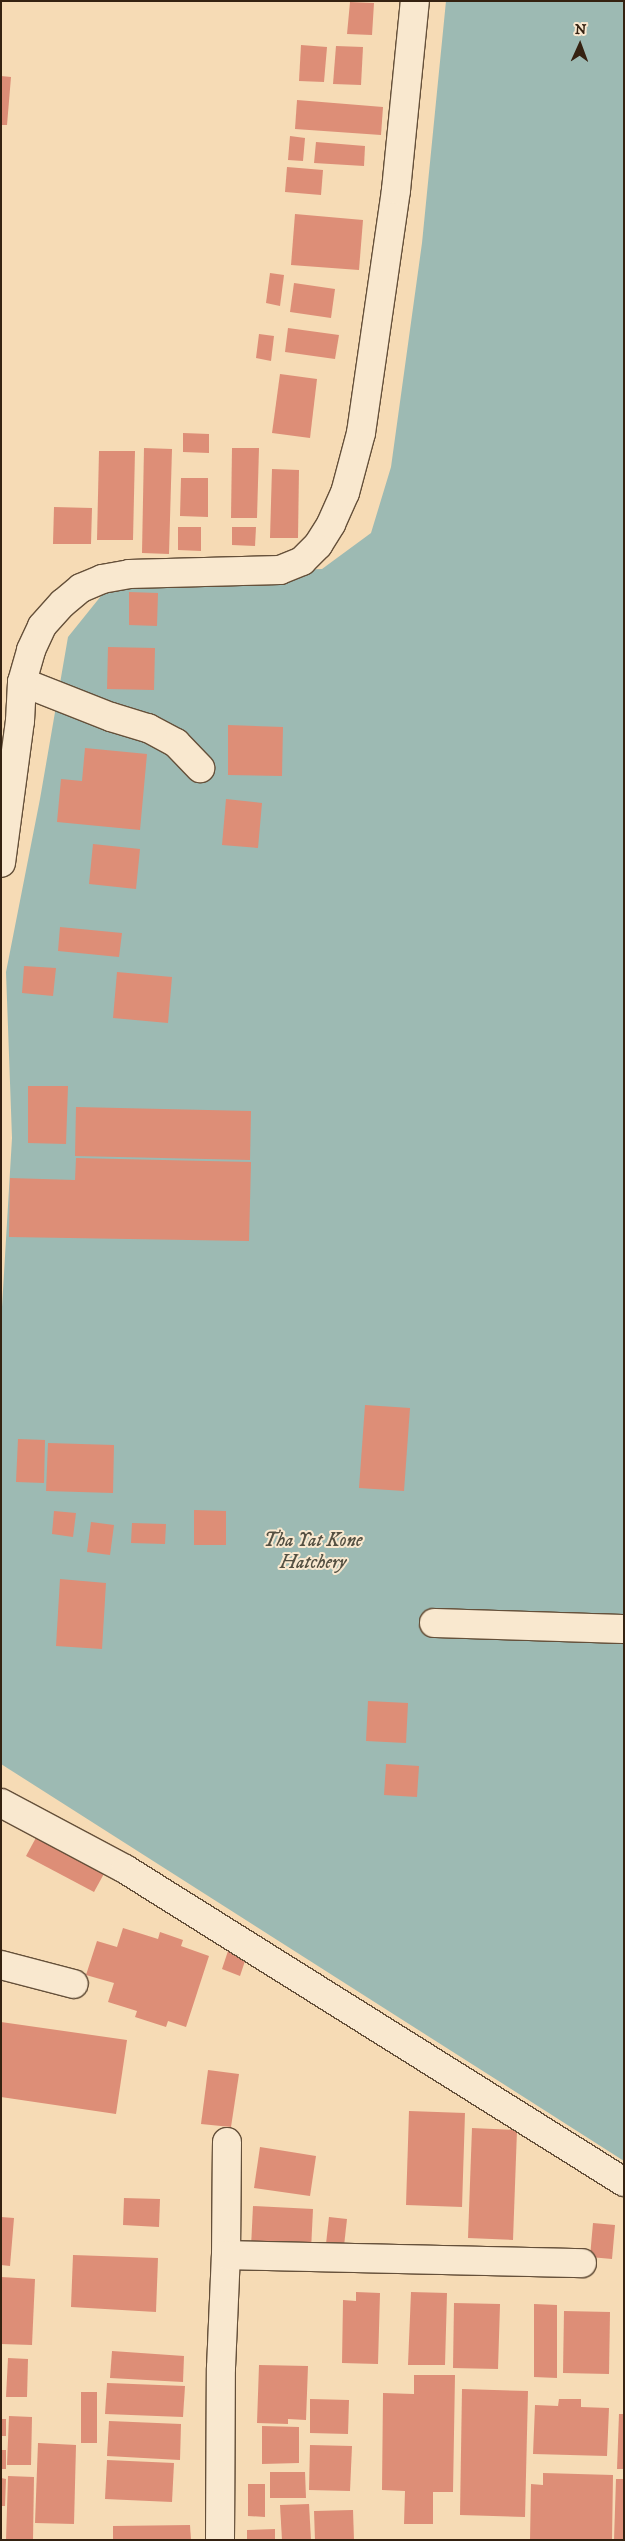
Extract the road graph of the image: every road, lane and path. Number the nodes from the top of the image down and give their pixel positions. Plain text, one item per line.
1 (415, 1) edge
2 (22, 682) junction
3 (11, 720) edge
4 (200, 768) dead end
5 (1, 863) edge
6 (434, 1624) dead end
7 (624, 1629) edge
8 (1, 1803) edge
9 (1, 1965) edge
10 (74, 1984) dead end
11 (227, 2142) dead end
12 (624, 2182) edge
13 (226, 2255) junction
14 (582, 2263) dead end
15 (220, 2540) edge

1 - 2 street
2 - 3 street
2 - 4 street
3 - 5 street
6 - 7 street
8 - 12 street
9 - 10 street
11 - 13 street
13 - 14 street
13 - 15 street

